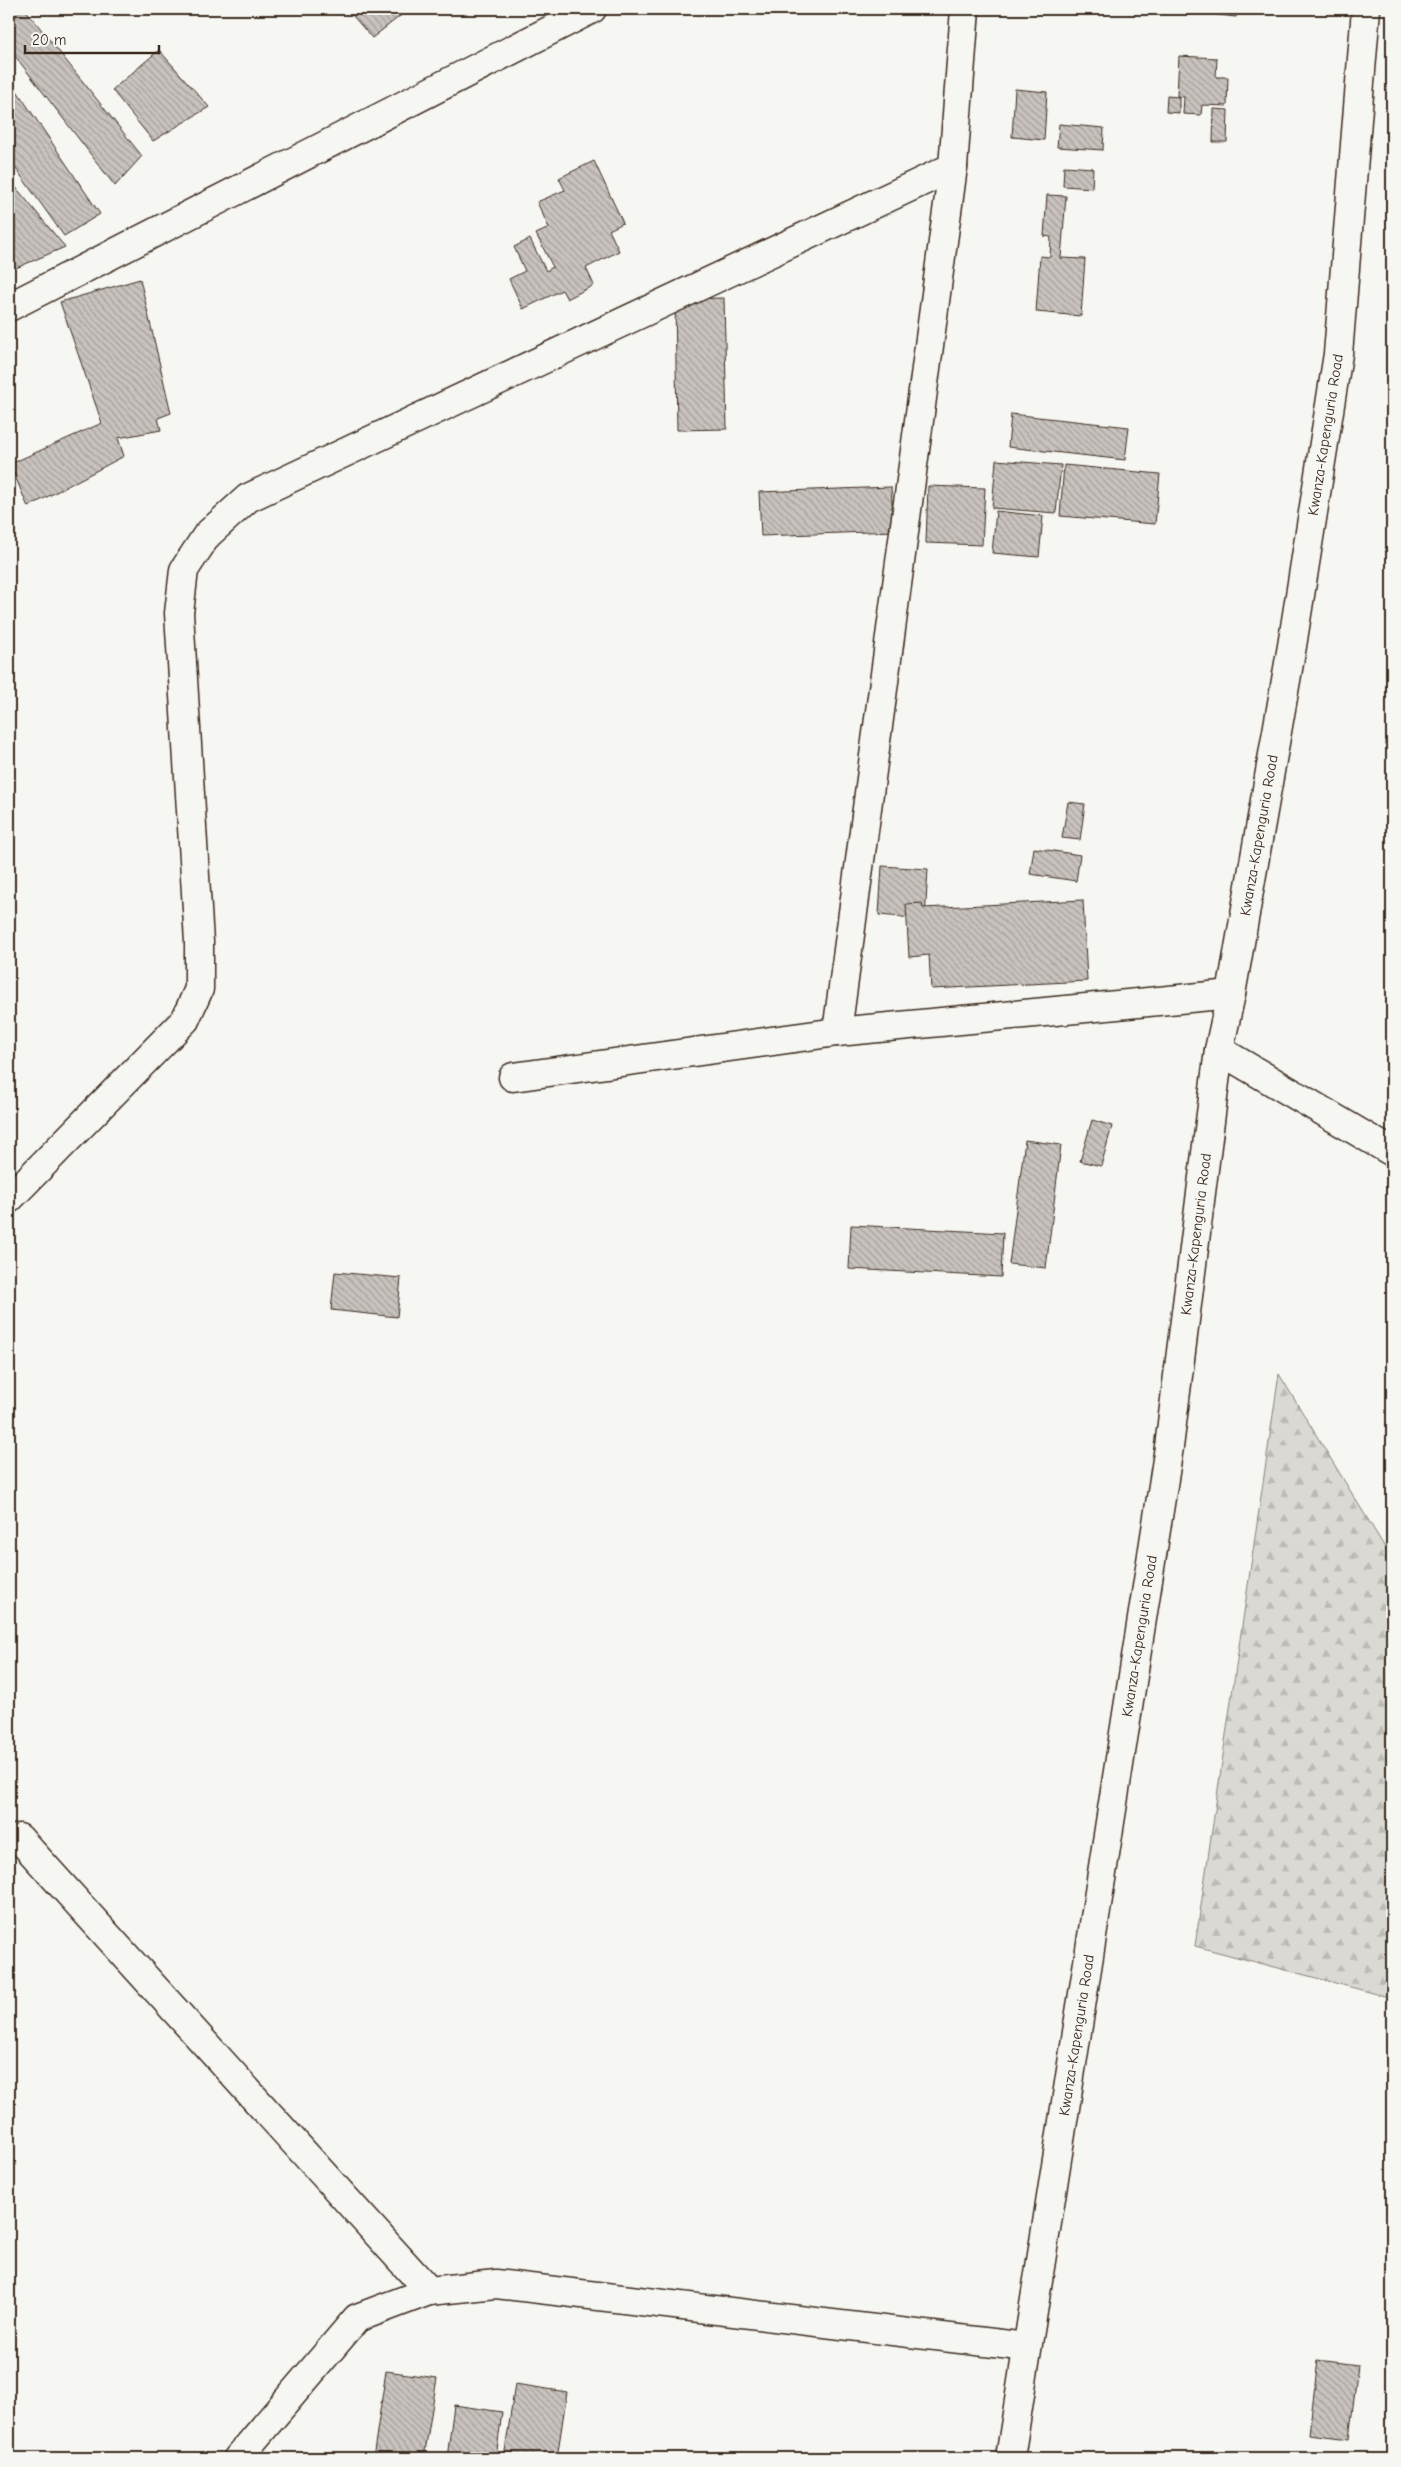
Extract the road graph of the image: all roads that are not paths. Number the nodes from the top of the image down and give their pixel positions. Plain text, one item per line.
1 (592, 9) edge
2 (966, 9) edge
3 (1366, 9) edge
4 (954, 167) junction
5 (9, 307) edge
6 (1231, 994) junction
7 (837, 1032) junction
8 (1219, 1050) junction
9 (513, 1077) dead end
10 (1392, 1152) edge
11 (9, 1199) edge
12 (19, 1838) dead end
13 (429, 2291) junction
14 (1027, 2347) junction
15 (238, 2458) edge
16 (1010, 2458) edge

1 - 5 street
2 - 4 street
3 - 6 street, Kwanza-Kapenguria Road
4 - 7 street
4 - 11 street
6 - 7 street
6 - 8 street, Kwanza-Kapenguria Road
7 - 9 street
8 - 10 street
8 - 14 street, Kwanza-Kapenguria Road
12 - 13 street
13 - 14 street
13 - 15 street
14 - 16 street, Kwanza-Kapenguria Road

